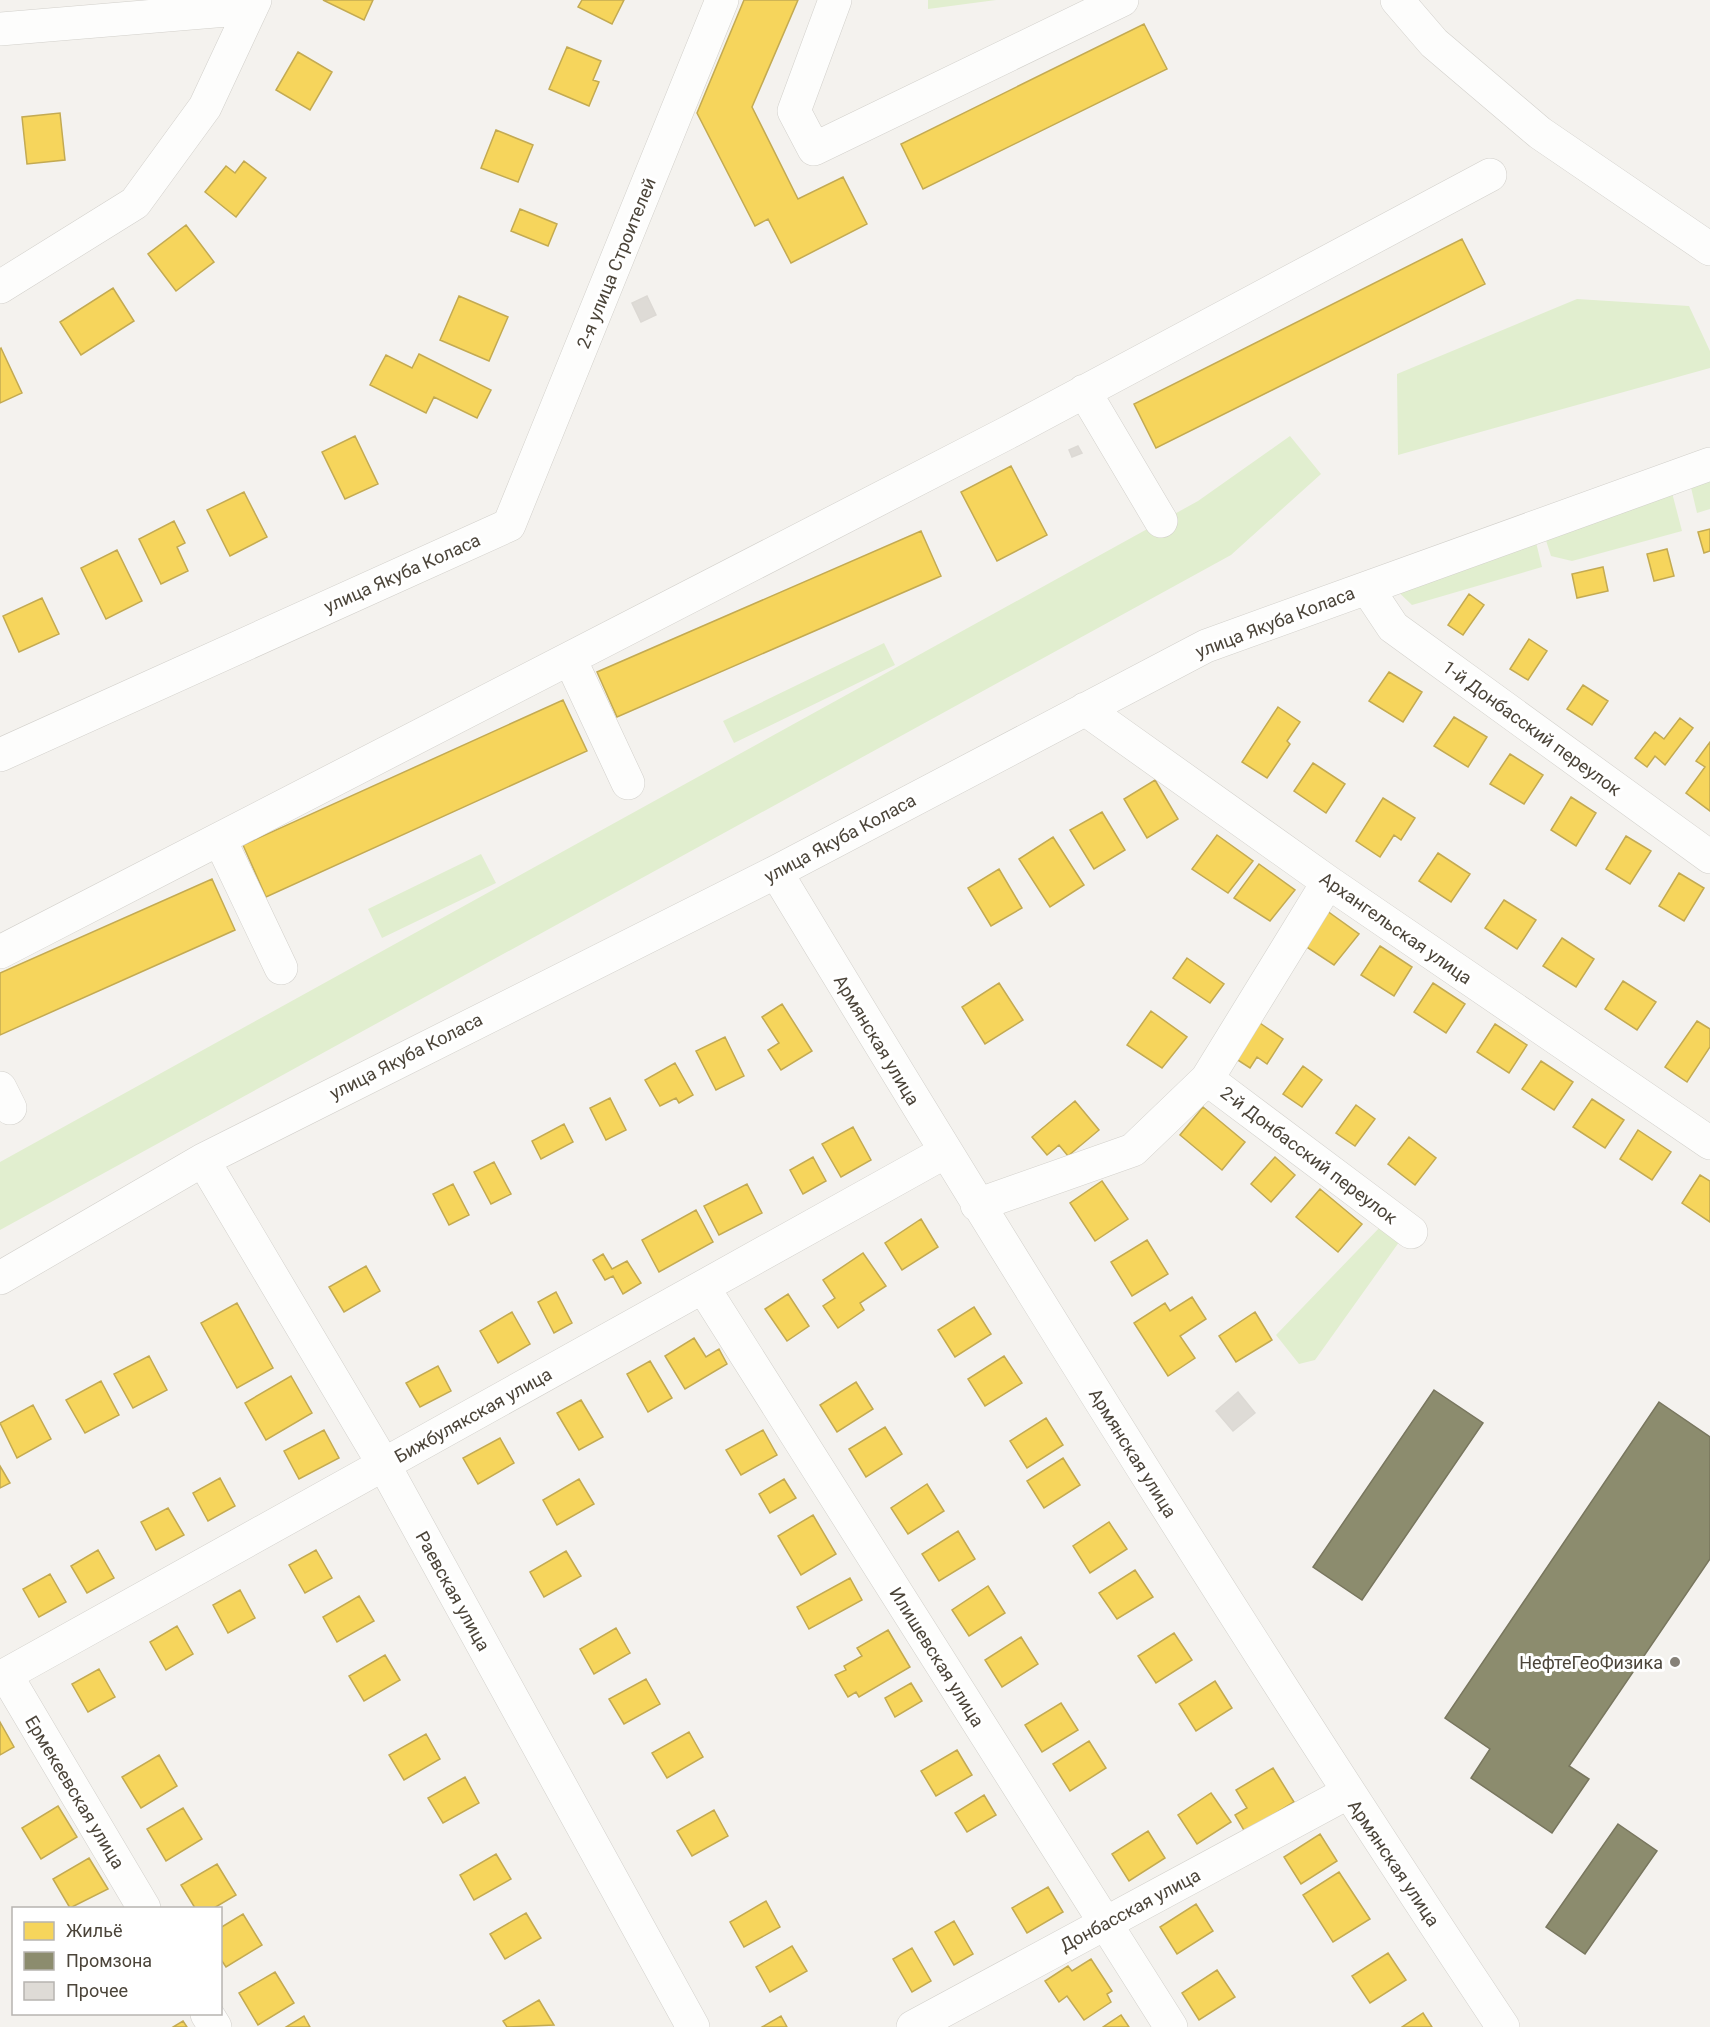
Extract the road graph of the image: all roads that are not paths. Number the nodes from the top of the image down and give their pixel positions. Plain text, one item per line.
1 (722, 0) edge
2 (835, 0) edge
3 (1122, 0) edge
4 (1397, 0) edge
5 (253, 4) edge
6 (0, 29) edge
7 (1490, 175) dead end
8 (1710, 249) edge
9 (0, 287) edge
10 (1084, 391) junction
11 (1710, 464) edge
12 (1161, 521) dead end
13 (509, 525) joint
14 (1366, 588) junction
15 (570, 659) junction
16 (1085, 709) junction
17 (0, 754) edge
18 (628, 783) dead end
19 (220, 840) junction
20 (1710, 857) edge
21 (776, 872) junction
22 (1328, 882) junction
23 (0, 952) edge
24 (281, 968) dead end
25 (1207, 1079) junction
26 (1710, 1143) edge
27 (945, 1152) junction
28 (203, 1160) junction
29 (977, 1205) junction
30 (1411, 1232) dead end
31 (0, 1278) edge
32 (703, 1287) junction
33 (384, 1465) junction
34 (3, 1676) edge
35 (1347, 1793) junction
36 (143, 1907) edge
37 (1105, 1923) junction
38 (693, 2027) edge
39 (913, 2027) edge
40 (1171, 2027) edge
41 (1503, 2027) edge

1 - 13 street, 2-я улица Строителей
2 - 3 street
4 - 8 street
5 - 6 street
5 - 9 street
7 - 10 street
10 - 12 street
10 - 15 street
11 - 14 street, улица Якуба Коласа
13 - 17 street, улица Якуба Коласа
14 - 16 street, улица Якуба Коласа
14 - 20 street, 1-й Донбасский переулок
15 - 18 street
15 - 19 street
16 - 21 street, улица Якуба Коласа
16 - 22 street, Архангельская улица
19 - 23 street
19 - 24 street
21 - 27 street, Армянская улица
21 - 28 street, улица Якуба Коласа
22 - 25 street, 2-й Донбасский переулок
22 - 26 street, Архангельская улица
25 - 29 street, 2-й Донбасский переулок
25 - 30 street, 2-й Донбасский переулок
27 - 29 street, Армянская улица
27 - 32 street, Бижбулякская улица
28 - 31 street, улица Якуба Коласа
28 - 33 street, Раевская улица
29 - 35 street, Армянская улица
32 - 33 street, Бижбулякская улица
32 - 37 street, Илишевская улица
33 - 34 street, Бижбулякская улица
33 - 38 street, Раевская улица
34 - 36 street, Ермекеевская улица
35 - 37 street, Донбасская улица
35 - 41 street, Армянская улица
37 - 39 street, Донбасская улица
37 - 40 street, Илишевская улица

